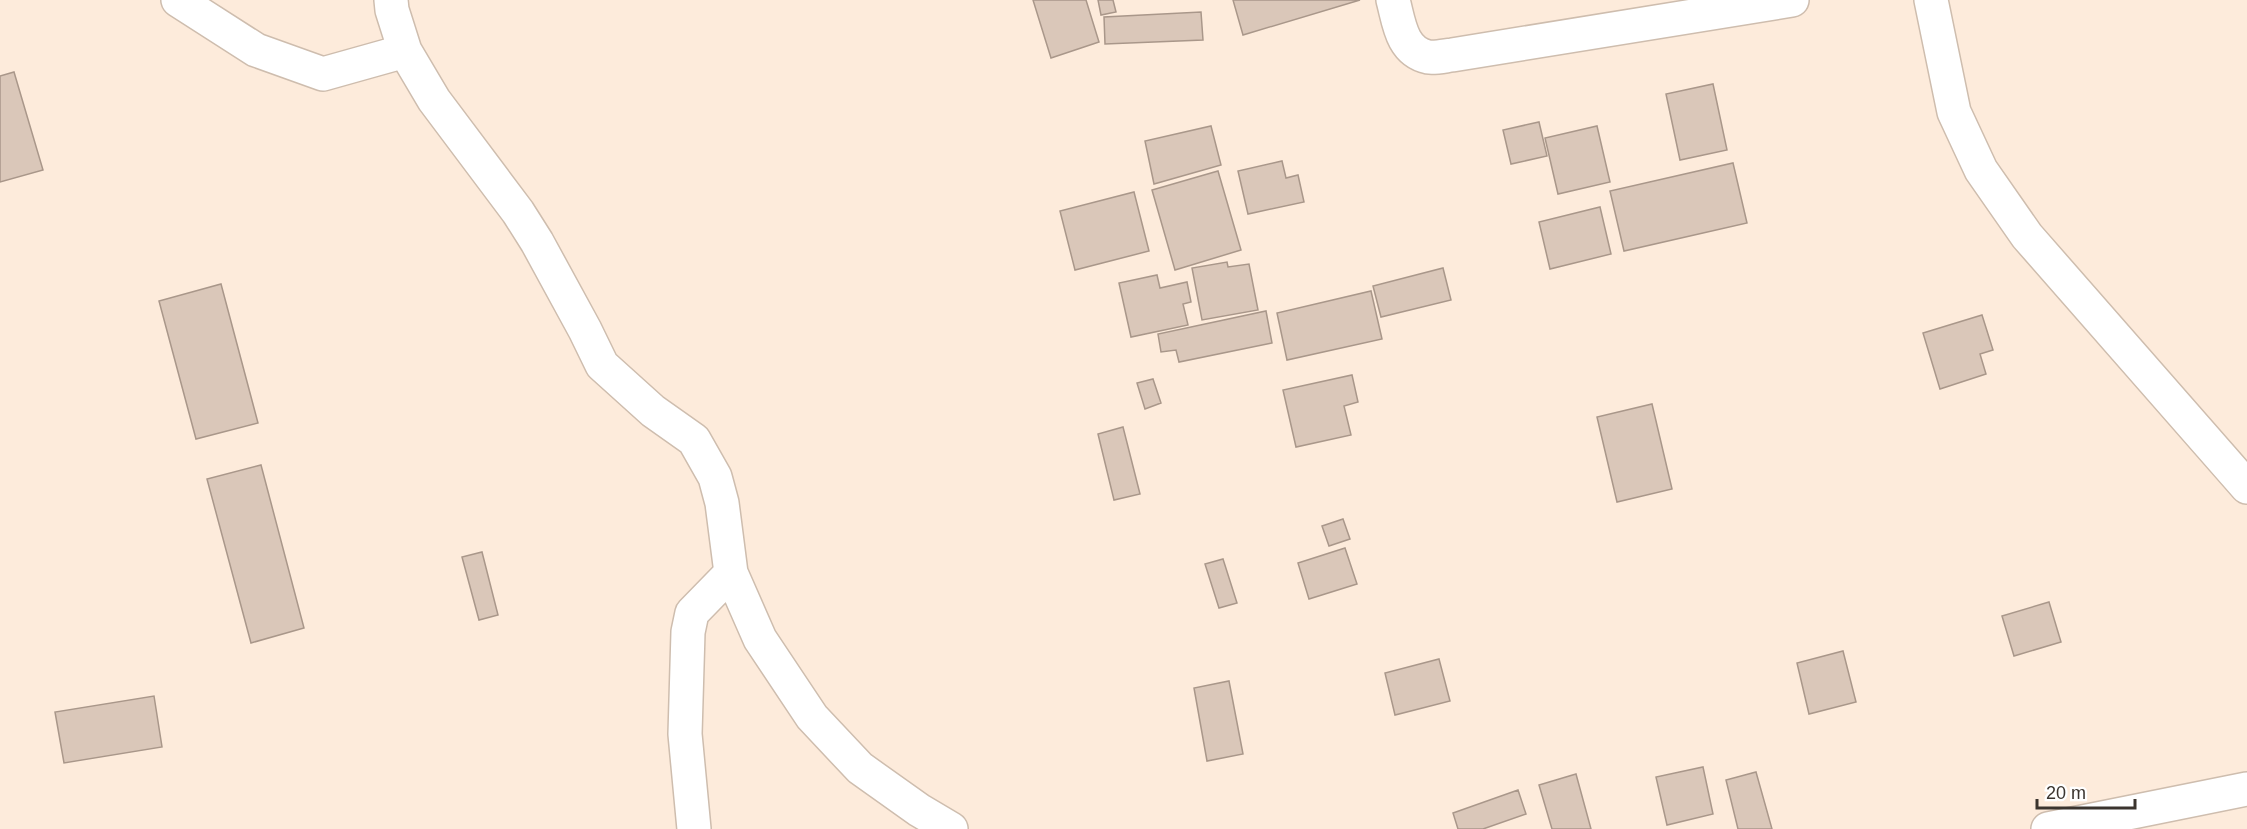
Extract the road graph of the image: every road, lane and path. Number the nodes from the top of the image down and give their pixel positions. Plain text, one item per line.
1 (178, 0) edge
2 (392, 0) edge
3 (1394, 0) edge
4 (1792, 0) edge
5 (1931, 0) edge
6 (405, 51) junction
7 (2247, 487) edge
8 (731, 573) junction
9 (2247, 789) edge
10 (693, 829) edge
11 (951, 829) edge
12 (2048, 829) edge

1 - 6 street
2 - 6 street
3 - 4 street
5 - 7 street
6 - 8 street
8 - 10 street
8 - 11 street
9 - 12 street

